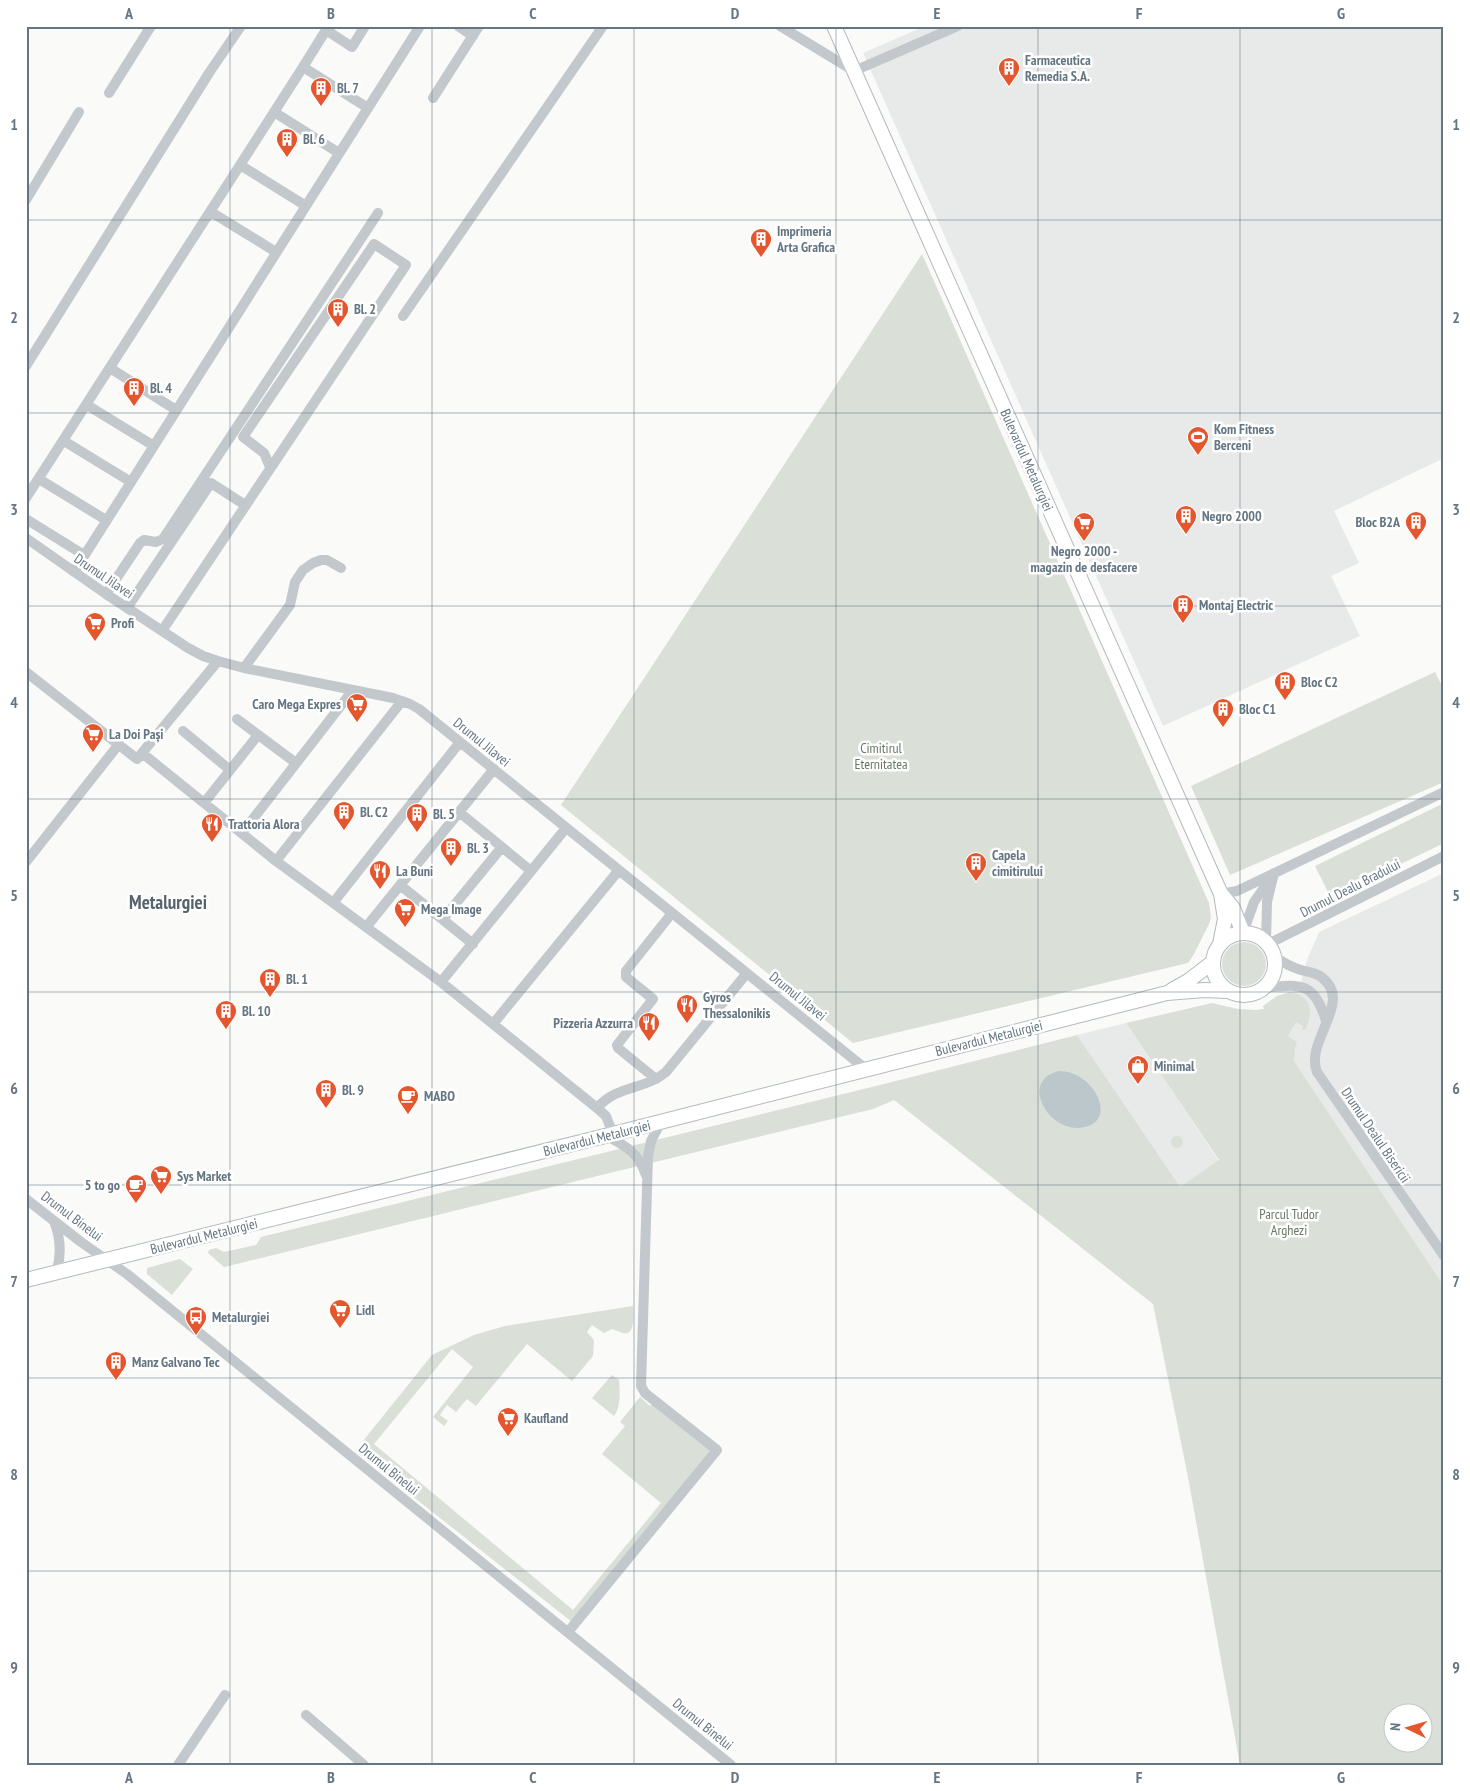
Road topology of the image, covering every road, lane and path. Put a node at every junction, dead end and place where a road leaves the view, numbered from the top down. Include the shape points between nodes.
1 (150, 26) edge
2 (241, 26) edge
3 (365, 26) edge
4 (458, 26) edge
5 (479, 26) edge
6 (603, 26) edge
7 (780, 26) edge
8 (834, 26) edge
9 (958, 26) edge
10 (416, 27) edge
11 (473, 36) junction
12 (303, 67) junction
13 (854, 72) junction
14 (109, 93) dead end
15 (432, 98) dead end
16 (368, 108) junction
17 (79, 112) dead end
18 (274, 112) junction
19 (339, 153) junction
20 (240, 165) junction
21 (26, 200) edge
22 (306, 206) junction
23 (211, 212) junction
24 (378, 213) dead end
25 (276, 252) junction
26 (403, 316) dead end
27 (26, 366) edge
28 (110, 368) junction
29 (87, 404) junction
30 (176, 410) junction
31 (64, 441) junction
32 (154, 446) junction
33 (270, 467) junction
34 (39, 478) junction
35 (131, 482) junction
36 (26, 498) edge
37 (245, 505) junction
38 (26, 519) edge
39 (106, 520) junction
40 (26, 538) edge
41 (84, 555) junction
42 (341, 568) dead end
43 (74, 572) junction
44 (106, 594) junction
45 (126, 608) junction
46 (162, 631) junction
47 (218, 662) junction
48 (244, 668) junction
49 (26, 672) edge
50 (353, 690) junction
51 (402, 701) junction
52 (236, 719) dead end
53 (183, 731) dead end
54 (258, 735) junction
55 (460, 742) junction
56 (119, 744) junction
57 (142, 753) junction
58 (296, 763) junction
59 (494, 769) junction
60 (230, 770) junction
61 (1444, 792) edge
62 (204, 803) junction
63 (459, 812) junction
64 (566, 828) junction
65 (242, 833) junction
66 (502, 847) junction
67 (1444, 856) edge
68 (276, 860) junction
69 (26, 862) edge
70 (619, 870) junction
71 (531, 871) junction
72 (1274, 873) junction
73 (400, 885) junction
74 (1220, 894) junction
75 (333, 903) junction
76 (672, 914) junction
77 (442, 919) junction
78 (367, 926) junction
79 (1243, 932) junction
80 (472, 944) junction
81 (1220, 944) junction
82 (1269, 947) junction
83 (1213, 962) junction
84 (747, 973) junction
85 (441, 982) junction
86 (1262, 988) junction
87 (1228, 991) junction
88 (1167, 993) junction
89 (1326, 1021) junction
90 (492, 1024) junction
91 (867, 1070) junction
92 (656, 1079) junction
93 (597, 1108) junction
94 (661, 1122) junction
95 (610, 1135) junction
96 (647, 1178) junction
97 (26, 1198) edge
98 (54, 1220) junction
99 (1444, 1256) edge
100 (108, 1260) junction
101 (56, 1273) junction
102 (26, 1280) edge
103 (568, 1632) junction
104 (225, 1695) dead end
105 (306, 1715) dead end
106 (178, 1765) edge
107 (364, 1765) edge
108 (731, 1765) edge

1 - 14 street
2 - 27 street
3 - 12 street via 352,47 326,30
4 - 11 street
5 - 11 street
6 - 26 street
7 - 13 street
8 - 13 main road, Bulevardul Metalurgiei
9 - 13 street
10 - 16 street
11 - 15 street
12 - 16 street
12 - 18 street
13 - 74 main road, Bulevardul Metalurgiei
16 - 19 street
17 - 21 street
18 - 19 street
18 - 20 street
19 - 22 street
20 - 22 street
20 - 23 street
22 - 25 street
23 - 25 street
23 - 28 street
24 - 44 street via 163,539 140,542
25 - 30 street
28 - 29 street
28 - 30 street
29 - 31 street
29 - 32 street
30 - 32 street
31 - 34 street
31 - 35 street
32 - 35 street
33 - 33 street via 264,453 243,437 374,244 406,265
33 - 37 street
34 - 36 street
34 - 39 street
35 - 39 street
37 - 45 street via 211,483
37 - 46 street
38 - 41 street
39 - 41 street
40 - 43 street, Drumul Jilavei
41 - 43 street
42 - 48 street via 327,560 306,566 295,582 290,605
43 - 44 street, Drumul Jilavei
44 - 45 street, Drumul Jilavei
45 - 46 street, Drumul Jilavei
46 - 47 street, Drumul Jilavei
47 - 48 street, Drumul Jilavei
47 - 57 street
48 - 50 street, Drumul Jilavei
49 - 56 street
50 - 51 street, Drumul Jilavei
50 - 58 street
51 - 55 street, Drumul Jilavei
51 - 68 street
52 - 54 street
53 - 60 street
54 - 58 street
54 - 60 street
55 - 59 street, Drumul Jilavei
55 - 75 street
56 - 57 street via 137,758
56 - 69 street
57 - 62 street
58 - 65 street
59 - 63 street
59 - 64 street, Drumul Jilavei
60 - 62 street
61 - 72 street
62 - 65 street
63 - 66 street
63 - 73 street
64 - 70 street, Drumul Jilavei
64 - 71 street
65 - 68 street
66 - 71 street
66 - 77 street
67 - 82 street, Drumul Dealu Bradului
68 - 75 street
70 - 76 street, Drumul Jilavei
70 - 90 street
71 - 80 street
72 - 74 street via 1237,891
72 - 79 street via 1254,902
72 - 82 street via 1267,902
73 - 77 street
73 - 78 street
74 - 79 main road, Bulevardul Metalurgiei via 1233,908
74 - 81 main road, Bulevardul Metalurgiei via 1225,919
75 - 78 street
76 - 84 street, Drumul Jilavei
76 - 92 street via 626,971 626,977 653,999 617,1045
77 - 80 street
78 - 85 street
79 - 81 main road
79 - 82 main road via 1254,934
80 - 85 street
81 - 83 main road
82 - 86 main road via 1275,965 1269,982
82 - 89 street, Drumul Dealul Bisericii via 1296,968 1320,976 1328,984 1334,999
83 - 87 main road via 1216,979
83 - 88 main road, Bulevardul Metalurgiei
84 - 91 street, Drumul Jilavei
84 - 92 street via 673,1064
85 - 90 street
86 - 87 main road via 1242,995
86 - 89 street via 1292,986 1307,989 1319,1000
87 - 88 main road, Bulevardul Metalurgiei
88 - 91 main road, Bulevardul Metalurgiei
89 - 99 street, Drumul Dealul Bisericii via 1315,1054 1317,1072
90 - 93 street
91 - 94 main road, Bulevardul Metalurgiei
92 - 93 street via 612,1095
93 - 95 street via 606,1116
94 - 95 main road, Bulevardul Metalurgiei
94 - 96 street via 650,1145
95 - 96 street via 636,1154
95 - 100 main road, Bulevardul Metalurgiei
96 - 103 street via 641,1386 645,1393 717,1450
97 - 98 street, Drumul Binelui
98 - 100 street, Drumul Binelui
98 - 101 street via 60,1239
100 - 101 main road, Bulevardul Metalurgiei
100 - 103 street, Drumul Binelui
101 - 102 main road, Bulevardul Metalurgiei
103 - 108 street, Drumul Binelui
104 - 106 street
105 - 107 street

